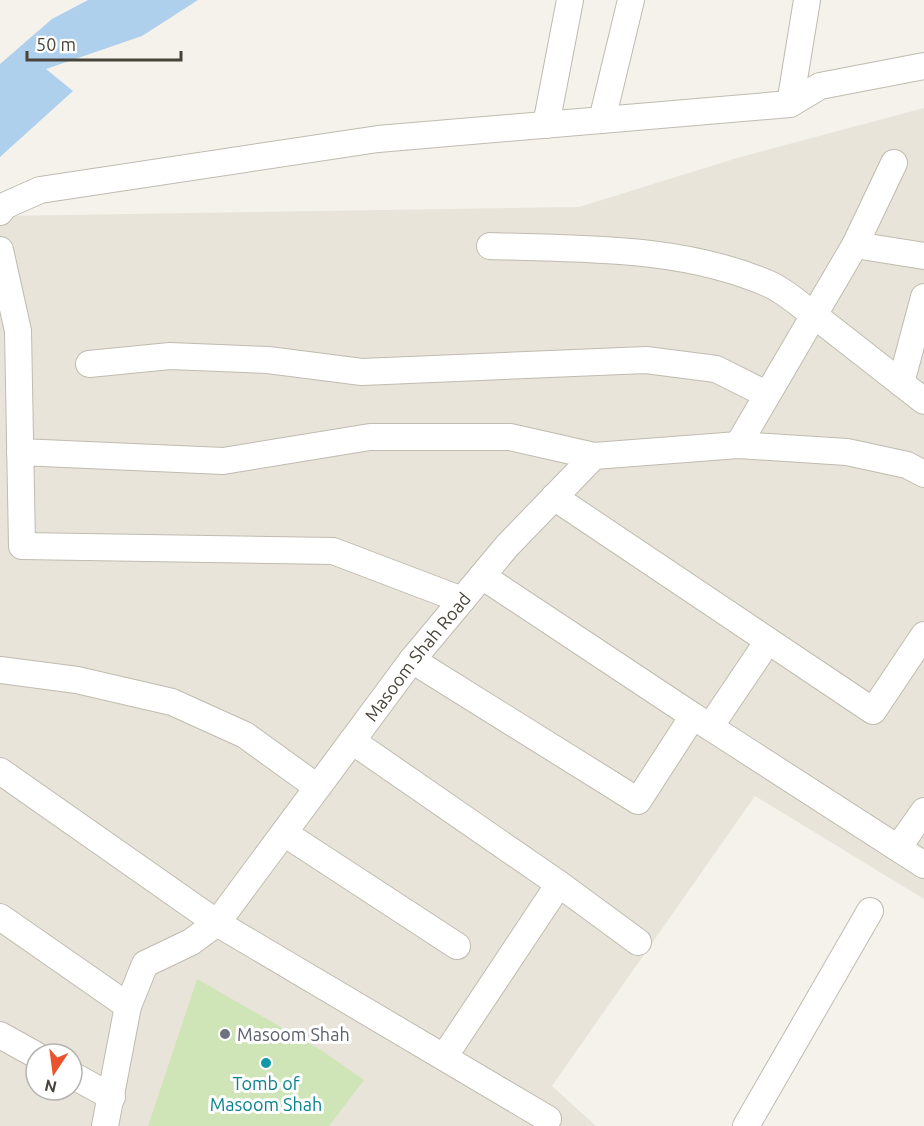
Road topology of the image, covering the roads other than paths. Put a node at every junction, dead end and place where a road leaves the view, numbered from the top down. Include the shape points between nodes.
1 (570, 0) edge
2 (631, 0) edge
3 (807, 0) edge
4 (924, 66) edge
5 (790, 104) junction
6 (602, 120) junction
7 (546, 125) junction
8 (894, 163) dead end
9 (0, 212) edge
10 (855, 245) junction
11 (490, 246) dead end
12 (924, 256) edge
13 (1, 262) edge
14 (924, 297) edge
15 (814, 315) junction
16 (89, 364) dead end
17 (901, 383) junction
18 (766, 394) junction
19 (924, 401) edge
20 (738, 445) junction
21 (20, 452) junction
22 (594, 456) junction
23 (915, 469) edge
24 (554, 497) junction
25 (11, 516) edge
26 (482, 576) junction
27 (462, 600) junction
28 (924, 635) edge
29 (768, 641) junction
30 (412, 660) junction
31 (0, 670) edge
32 (701, 722) junction
33 (352, 741) junction
34 (0, 771) edge
35 (317, 788) junction
36 (924, 811) edge
37 (284, 833) junction
38 (898, 848) junction
39 (924, 865) edge
40 (559, 884) junction
41 (870, 911) dead end
42 (0, 917) edge
43 (217, 923) junction
44 (638, 942) dead end
45 (457, 946) dead end
46 (128, 1006) junction
47 (0, 1035) edge
48 (24, 1048) edge
49 (444, 1057) junction
50 (84, 1082) edge
51 (112, 1097) junction
52 (548, 1119) dead end
53 (105, 1126) edge
54 (746, 1126) edge

1 - 7 street
2 - 6 street
3 - 5 street
4 - 5 street via 820,86
5 - 6 street
6 - 7 street
7 - 9 street via 378,139 131,175 40,190 4,206
8 - 10 street
10 - 12 street
10 - 15 street
11 - 15 street via 650,253 724,267 771,284
13 - 21 street via 18,331
14 - 17 street
15 - 17 street
15 - 18 street
16 - 18 street via 170,356 268,360 362,372 646,360 716,369
17 - 19 street
18 - 20 street
20 - 22 street
20 - 23 street via 847,452
21 - 22 street via 222,461 370,437 510,437
21 - 25 street
22 - 24 street, Masoom Shah Road
24 - 26 street, Masoom Shah Road
24 - 29 street
25 - 27 street via 22,546 333,551
26 - 27 street, Masoom Shah Road
26 - 32 street
27 - 30 street, Masoom Shah Road
28 - 29 street via 873,711
29 - 32 street
30 - 32 street via 639,801
30 - 33 street, Masoom Shah Road
31 - 35 street via 77,680 172,702 245,735
32 - 38 street
33 - 35 street, Masoom Shah Road
33 - 40 street
34 - 43 street
35 - 37 street, Masoom Shah Road
36 - 38 street
37 - 43 street, Masoom Shah Road
37 - 45 street
38 - 39 street
40 - 44 street
40 - 49 street
41 - 54 street
42 - 46 street
43 - 46 street, Masoom Shah Road via 191,942 145,964
43 - 49 street
46 - 51 street, Masoom Shah Road
47 - 48 street
49 - 52 street
50 - 51 street
51 - 53 street, Masoom Shah Road

